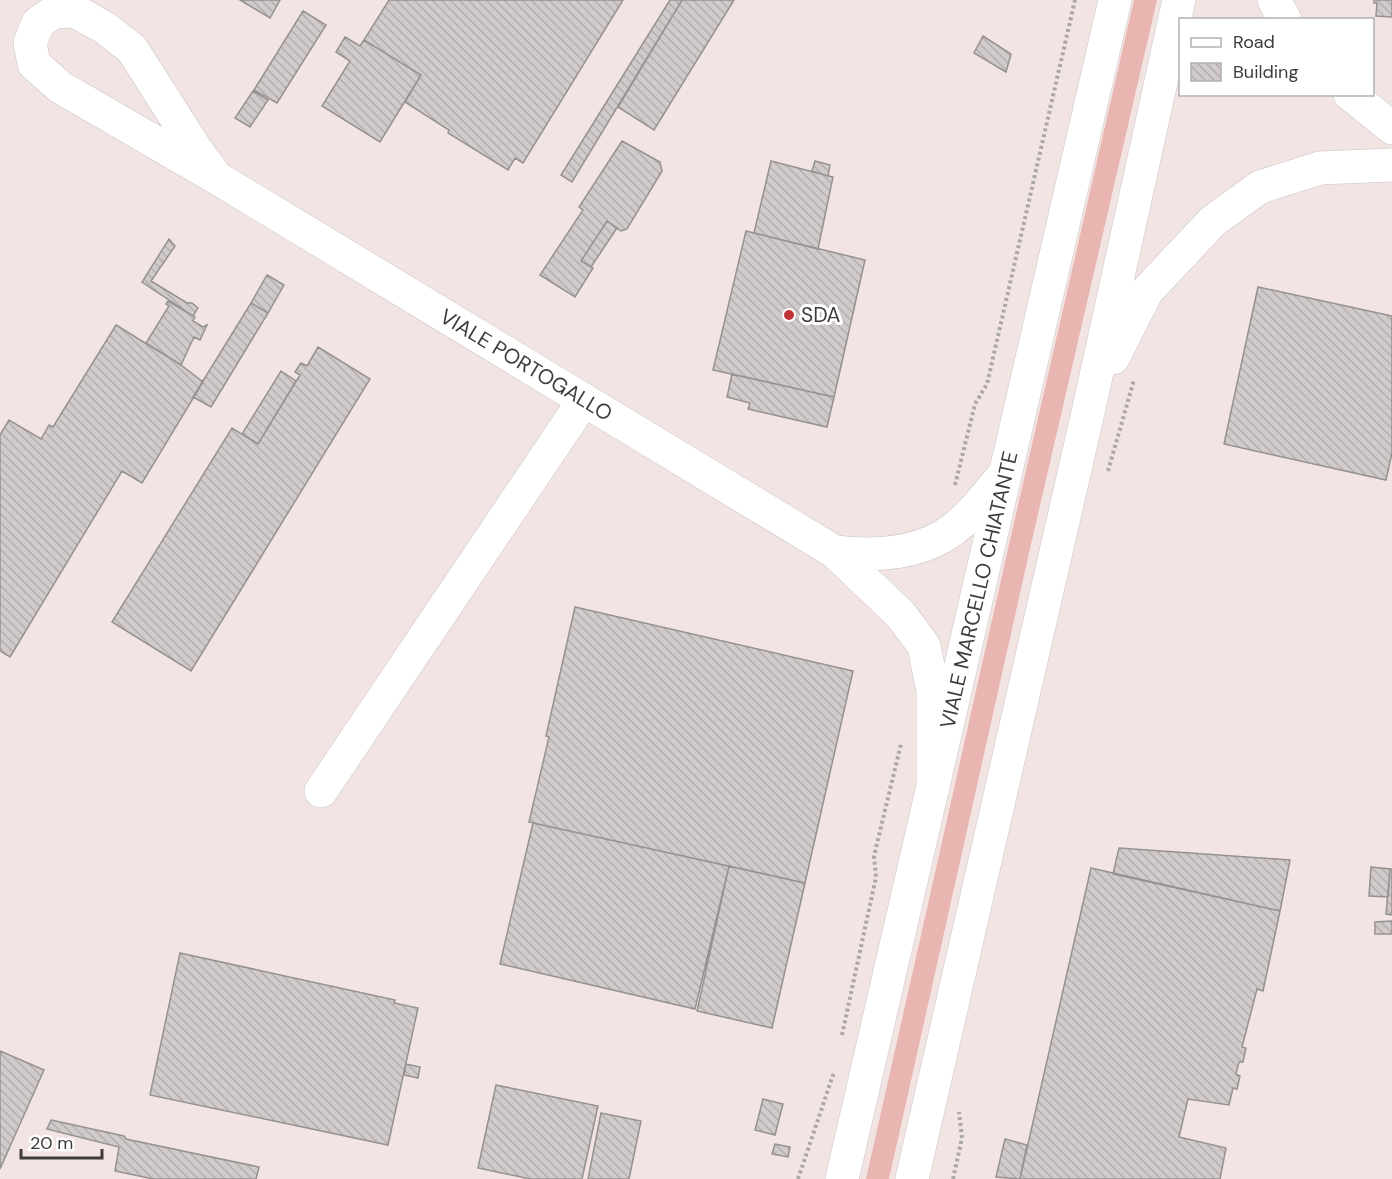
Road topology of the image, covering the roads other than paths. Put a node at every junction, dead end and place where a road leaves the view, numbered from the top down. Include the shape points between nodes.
1 (1115, 0) edge
2 (1179, 0) edge
3 (1274, 0) edge
4 (1284, 18) edge
5 (1352, 96) edge
6 (1392, 128) edge
7 (1392, 165) edge
8 (216, 178) junction
9 (584, 400) junction
10 (1089, 408) junction
11 (1006, 472) junction
12 (835, 552) junction
13 (933, 789) junction
14 (321, 791) dead end
15 (842, 1179) edge
16 (912, 1179) edge

1 - 11 street, VIALE MARCELLO CHIATANTE
2 - 10 street
3 - 4 street
5 - 6 street
7 - 10 street via 1310,171 1260,187 1213,221 1147,291
8 - 8 street, VIALE PORTOGALLO via 132,49 75,11 54,12 38,23 30,44 33,64 60,87
8 - 9 street, VIALE PORTOGALLO
9 - 12 street, VIALE PORTOGALLO
9 - 14 street
10 - 16 street
11 - 12 street, VIALE PORTOGALLO via 962,523 938,539 893,554
11 - 13 street, VIALE MARCELLO CHIATANTE
12 - 13 street, VIALE PORTOGALLO via 901,615 924,646 933,691
13 - 15 street, VIALE MARCELLO CHIATANTE

